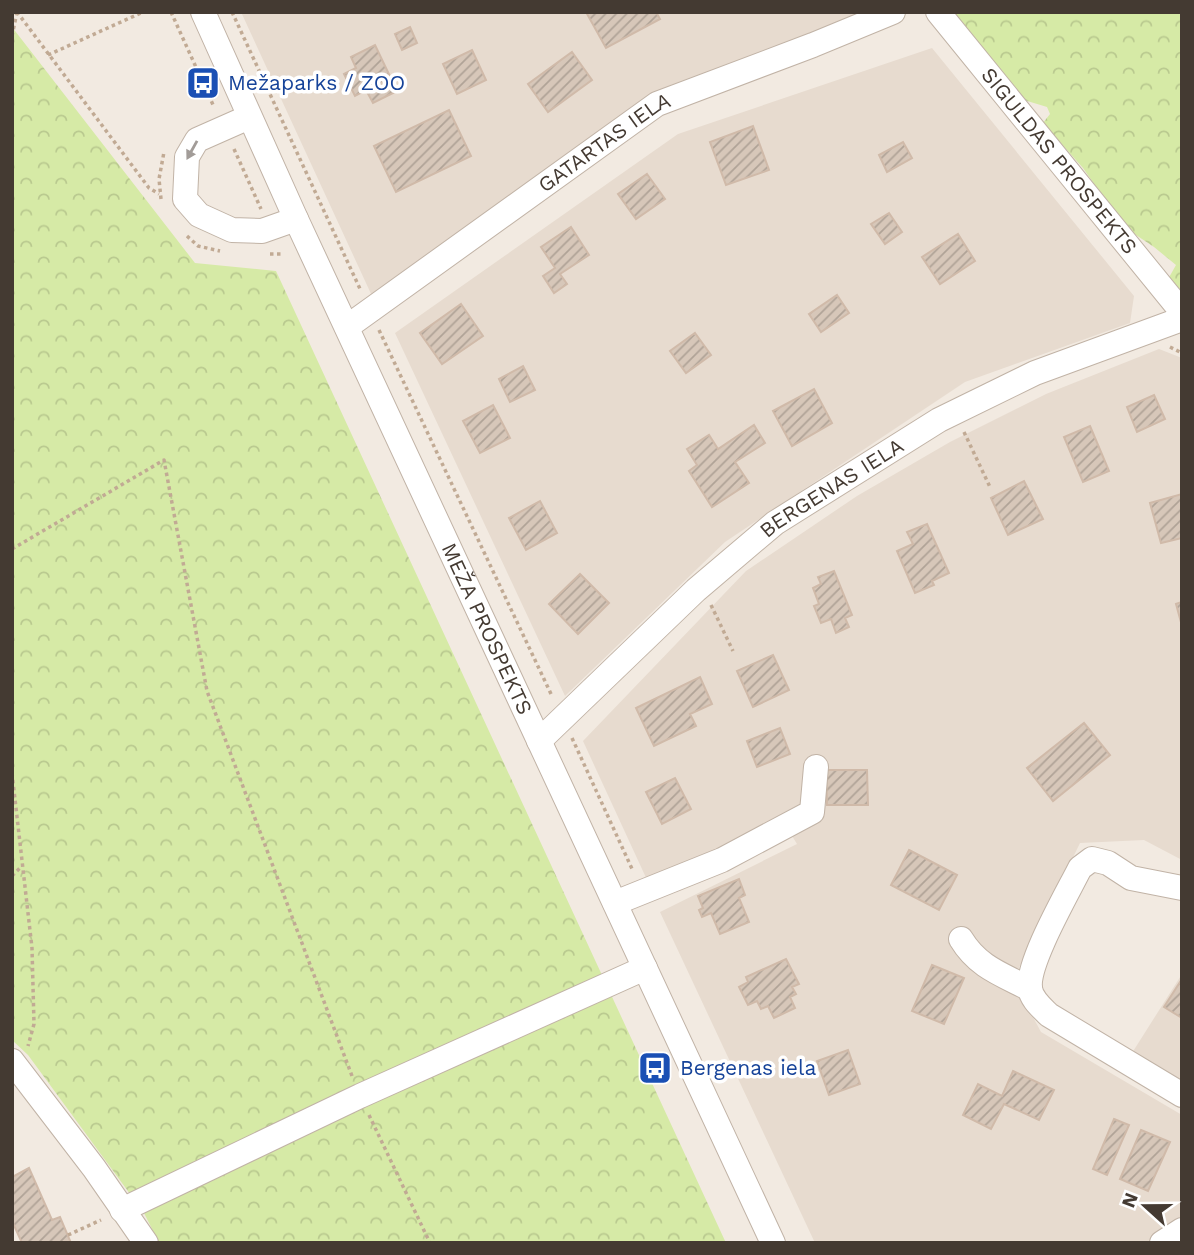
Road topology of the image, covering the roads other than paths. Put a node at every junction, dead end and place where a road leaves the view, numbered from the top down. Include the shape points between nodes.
1 (204, 12) edge
2 (894, 12) edge
3 (938, 12) edge
4 (249, 117) junction
5 (296, 219) junction
6 (1182, 312) edge
7 (1182, 319) edge
8 (346, 327) junction
9 (539, 741) junction
10 (816, 767) dead end
11 (1182, 888) edge
12 (615, 904) junction
13 (961, 939) dead end
14 (645, 968) junction
15 (1030, 989) junction
16 (17, 1066) edge
17 (1182, 1095) edge
18 (122, 1210) junction
19 (1182, 1230) edge
20 (146, 1243) edge
21 (773, 1243) edge
22 (1162, 1243) edge

1 - 4 street, MEŽA PROSPEKTS
2 - 8 street, GATARTAS IELA via 657,104
3 - 6 street, SIGULDAS PROSPEKTS
4 - 5 street, MEŽA PROSPEKTS
4 -> 5 street via 197,140 187,157 185,199 200,215 232,230 262,231
5 - 8 street, MEŽA PROSPEKTS
7 - 9 street, BERGENAS IELA via 1035,373 939,420 775,523 696,590 572,729
8 - 9 street, MEŽA PROSPEKTS
9 - 12 street, MEŽA PROSPEKTS
10 - 12 street via 812,812 722,860
11 - 15 street via 1130,878 1108,863 1092,859 1080,868 1032,967
12 - 14 street, MEŽA PROSPEKTS
13 - 15 street via 971,956
14 - 18 street via 360,1096
14 - 21 street, MEŽA PROSPEKTS
15 - 17 street via 1036,1003 1049,1014
16 - 18 street
18 - 20 street
19 - 22 street

